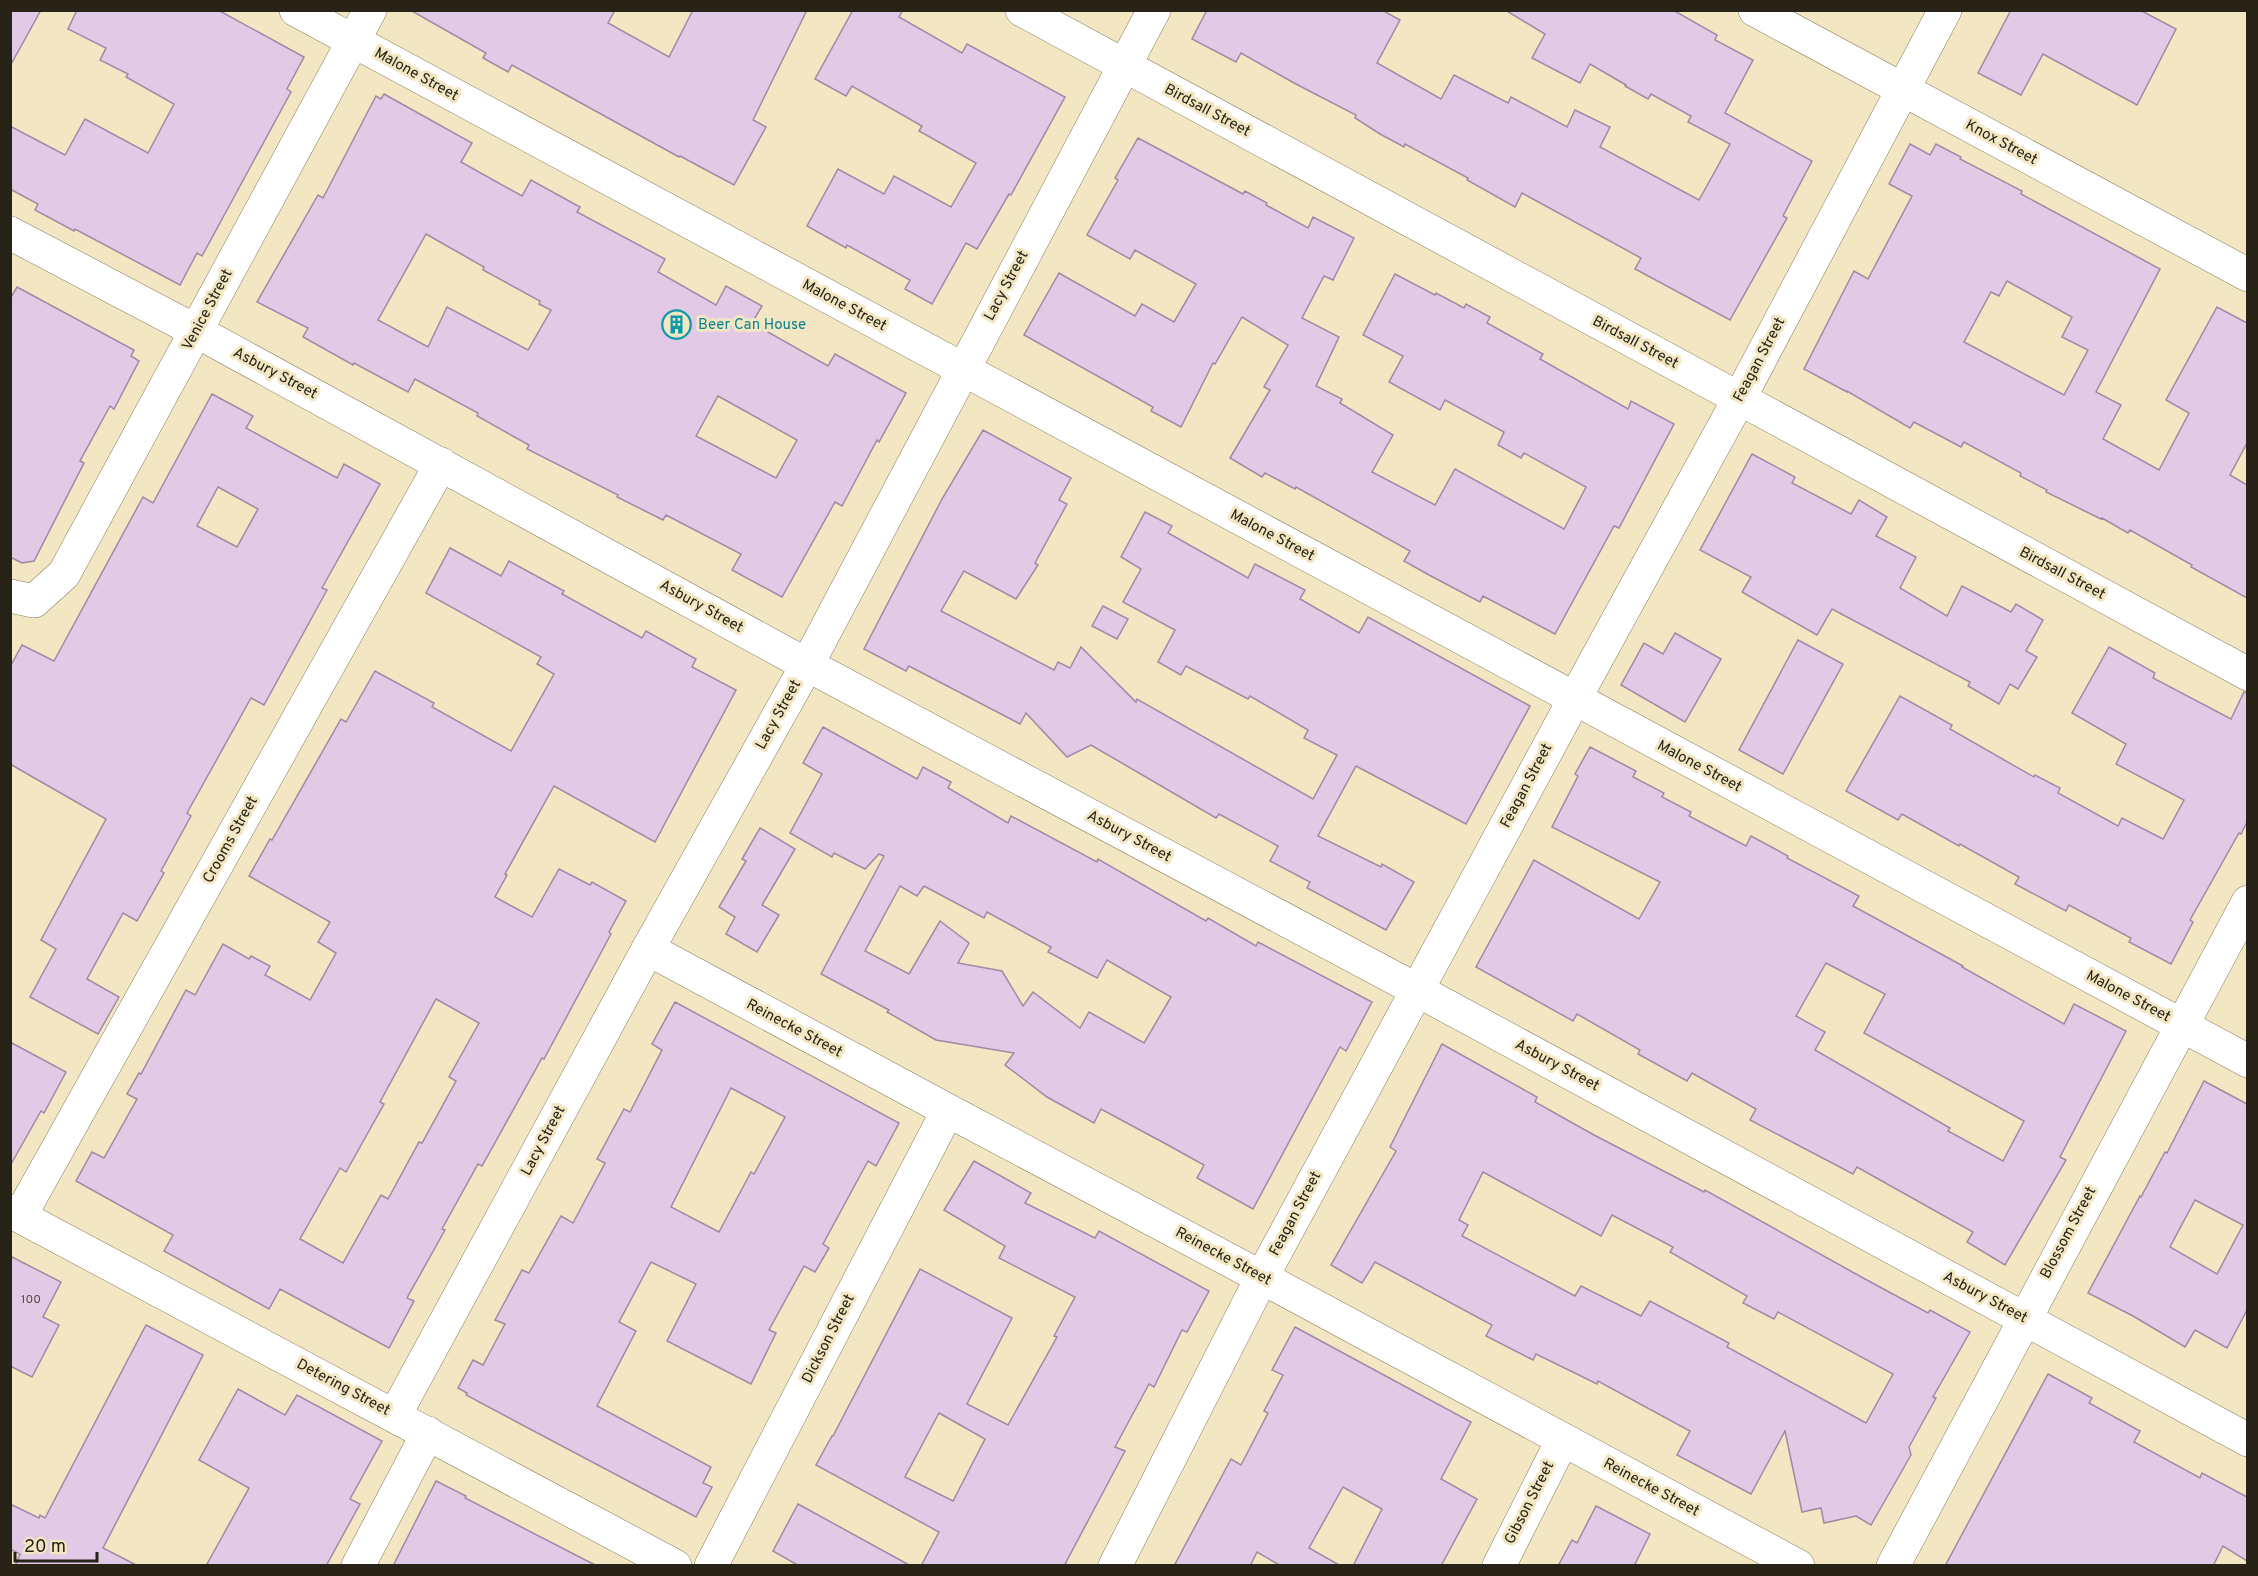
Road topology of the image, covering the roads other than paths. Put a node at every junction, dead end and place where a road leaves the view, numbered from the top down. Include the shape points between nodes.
1 (296, 10) edge
2 (370, 10) edge
3 (1022, 10) edge
4 (1154, 10) edge
5 (1755, 10) edge
6 (1945, 10) edge
7 (353, 41) junction
8 (1124, 66) junction
9 (1902, 90) junction
10 (10, 233) edge
11 (2247, 274) edge
12 (196, 331) junction
13 (963, 369) junction
14 (1739, 399) junction
15 (441, 464) junction
16 (22, 598) edge
17 (807, 665) junction
18 (2247, 675) edge
19 (1574, 700) junction
20 (2247, 902) edge
21 (648, 949) junction
22 (1417, 990) junction
23 (2180, 1025) junction
24 (2247, 1061) edge
25 (947, 1112) junction
26 (15, 1213) edge
27 (1262, 1278) junction
28 (2023, 1319) junction
29 (395, 1415) junction
30 (428, 1433) junction
31 (2247, 1440) edge
32 (1562, 1441) junction
33 (358, 1566) edge
34 (675, 1566) edge
35 (711, 1566) edge
36 (1114, 1566) edge
37 (1499, 1566) edge
38 (1798, 1566) edge
39 (1893, 1566) edge

1 - 7 street, Malone Street
2 - 7 street, Venice Street
3 - 8 street, Birdsall Street
4 - 8 street, Lacy Street
5 - 9 street, Knox Street
6 - 9 street, Feagan Street
7 - 12 street, Venice Street
7 - 13 street, Malone Street
8 - 13 street, Lacy Street
8 - 14 street, Birdsall Street
9 - 11 street, Knox Street
9 - 14 street, Feagan Street
10 - 12 street, Asbury Street
12 - 15 street, Asbury Street
12 - 16 street, Venice Street via 64,574
13 - 17 street, Lacy Street
13 - 19 street, Malone Street
14 - 18 street, Birdsall Street
14 - 19 street, Feagan Street
15 - 17 street, Asbury Street
15 - 26 street, Crooms Street
17 - 21 street, Lacy Street
17 - 22 street, Asbury Street
19 - 22 street, Feagan Street
19 - 23 street, Malone Street
20 - 23 street, Blossom Street
21 - 25 street, Reinecke Street
21 - 29 street, Lacy Street
22 - 27 street, Feagan Street
22 - 28 street, Asbury Street
23 - 24 street, Malone Street
23 - 28 street, Blossom Street
25 - 27 street, Reinecke Street
25 - 35 street, Dickson Street
26 - 29 street, Detering Street
27 - 32 street, Reinecke Street
27 - 36 street, Feagan Street
28 - 31 street, Asbury Street
28 - 39 street, Blossom Street
29 - 30 street, Detering Street
30 - 33 street
30 - 34 street, Detering Street
32 - 37 street, Gibson Street
32 - 38 street, Reinecke Street

